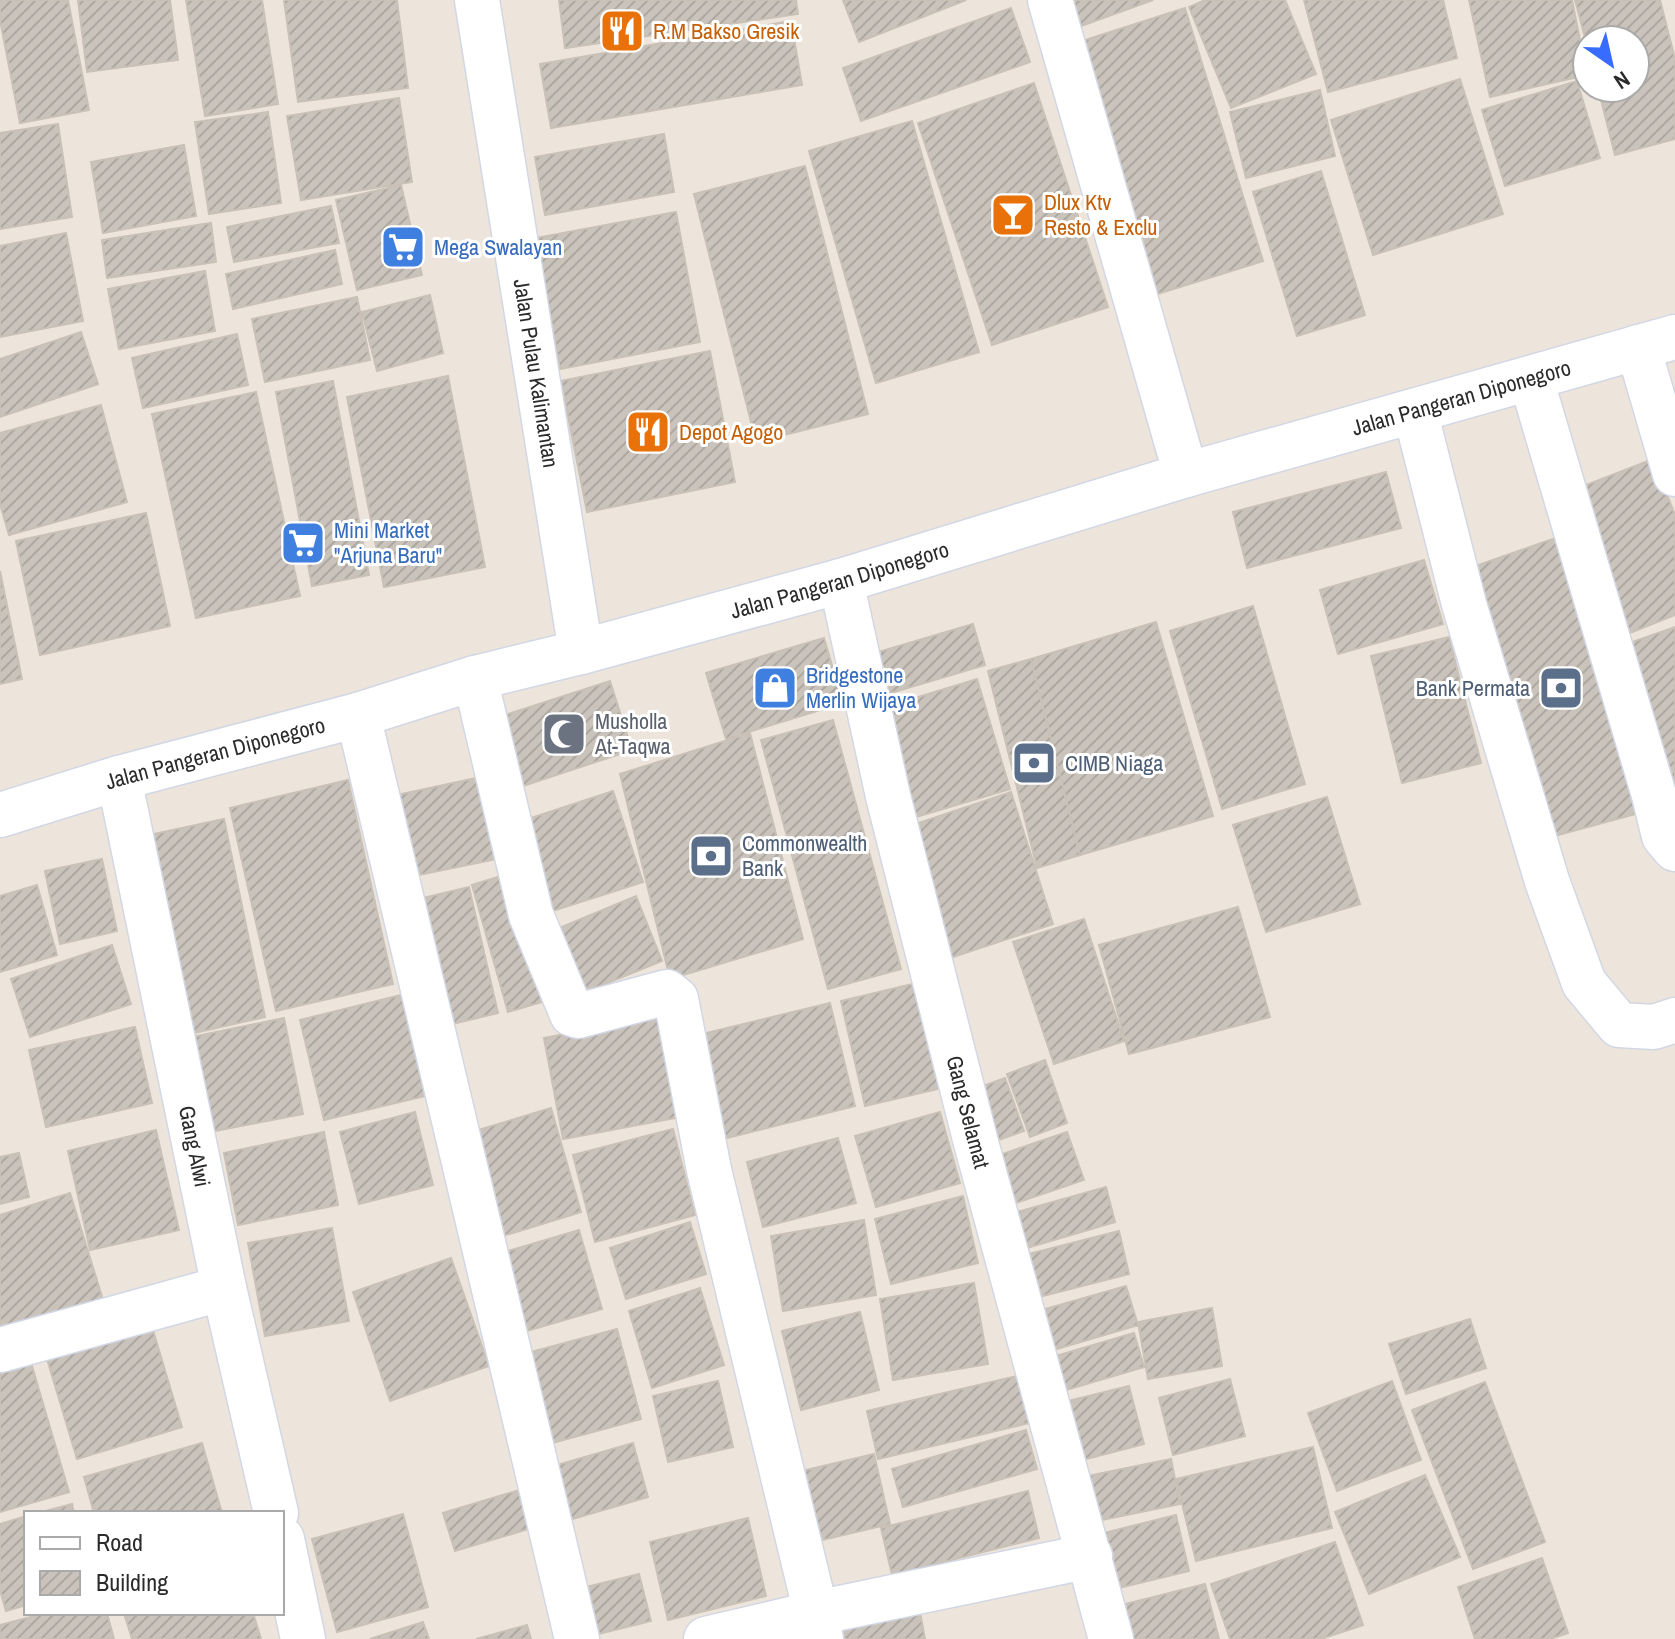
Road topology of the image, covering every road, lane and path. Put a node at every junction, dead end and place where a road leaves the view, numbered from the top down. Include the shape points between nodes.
1 (477, 0) edge
2 (1055, 20) edge
3 (1656, 342) edge
4 (1531, 379) junction
5 (1415, 411) junction
6 (1675, 474) edge
7 (1186, 475) junction
8 (841, 581) junction
9 (581, 652) junction
10 (475, 678) junction
11 (358, 715) junction
12 (119, 778) junction
13 (0, 815) edge
14 (1675, 849) edge
15 (1675, 1020) edge
16 (224, 1288) junction
17 (0, 1350) edge
18 (276, 1511) edge
19 (284, 1549) edge
20 (1090, 1556) junction
21 (819, 1626) edge
22 (303, 1639) edge
23 (577, 1639) edge
24 (706, 1639) edge
25 (1111, 1639) edge

1 - 9 street, Jalan Pulau Kalimantan
2 - 7 street
3 - 4 street, Jalan Pangeran Diponegoro
3 - 6 street
4 - 5 street, Jalan Pangeran Diponegoro
4 - 14 street via 1664,836
5 - 7 street, Jalan Pangeran Diponegoro
5 - 15 street via 1464,604 1547,881 1584,983 1619,1025 1654,1027
7 - 8 street, Jalan Pangeran Diponegoro
8 - 9 street, Jalan Pangeran Diponegoro
8 - 20 street, Gang Selamat via 888,796 971,1125
9 - 10 street, Jalan Pangeran Diponegoro
10 - 11 street, Jalan Pangeran Diponegoro
10 - 21 street via 531,915 572,1014 667,992 676,999 709,1170
11 - 12 street, Jalan Pangeran Diponegoro
11 - 23 street
12 - 13 street, Jalan Pangeran Diponegoro
12 - 16 street, Gang Alwi
16 - 17 street
16 - 18 street, Gang Alwi
19 - 22 street
20 - 21 street
20 - 25 street, Gang Selamat
21 - 24 street

